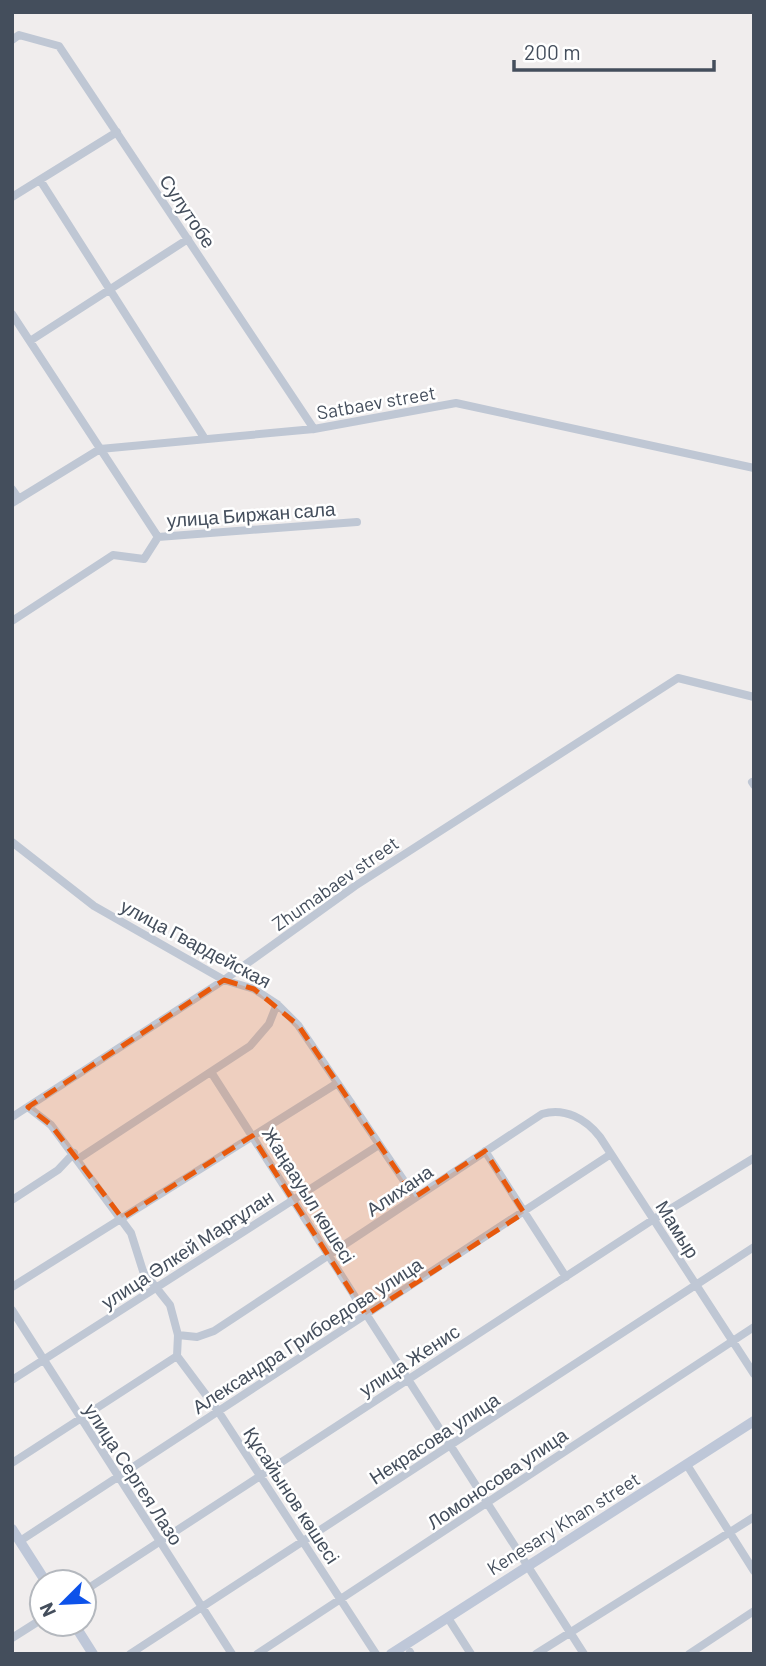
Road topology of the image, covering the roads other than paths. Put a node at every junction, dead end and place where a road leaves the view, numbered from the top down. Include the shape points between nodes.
1 (16, 38) edge
2 (117, 131) junction
3 (40, 180) junction
4 (12, 197) edge
5 (188, 239) junction
6 (110, 290) junction
7 (12, 314) edge
8 (30, 341) junction
9 (314, 429) junction
10 (205, 439) junction
11 (100, 449) junction
12 (754, 468) edge
13 (12, 489) edge
14 (15, 501) edge
15 (357, 522) dead end
16 (158, 537) junction
17 (12, 621) edge
18 (754, 697) edge
19 (12, 842) edge
20 (224, 980) junction
21 (277, 1004) junction
22 (211, 1072) junction
23 (336, 1084) junction
24 (28, 1107) junction
25 (566, 1112) joint
26 (12, 1117) edge
27 (252, 1136) junction
28 (379, 1145) junction
29 (485, 1151) junction
30 (611, 1154) junction
31 (76, 1156) junction
32 (754, 1159) edge
33 (415, 1196) junction
34 (293, 1199) junction
35 (12, 1200) edge
36 (524, 1213) junction
37 (121, 1218) junction
38 (654, 1219) junction
39 (754, 1247) edge
40 (329, 1257) junction
41 (566, 1277) junction
42 (696, 1286) junction
43 (12, 1287) edge
44 (157, 1289) junction
45 (12, 1310) edge
46 (366, 1315) junction
47 (754, 1327) edge
48 (178, 1335) junction
49 (732, 1340) junction
50 (177, 1356) junction
51 (42, 1361) junction
52 (754, 1374) edge
53 (409, 1379) junction
54 (12, 1380) edge
55 (218, 1411) junction
56 (80, 1419) junction
57 (754, 1421) edge
58 (452, 1446) junction
59 (12, 1463) edge
60 (687, 1465) junction
61 (261, 1475) junction
62 (118, 1476) junction
63 (488, 1502) junction
64 (754, 1517) edge
65 (12, 1529) edge
66 (729, 1532) junction
67 (20, 1541) junction
68 (159, 1541) junction
69 (303, 1541) junction
70 (528, 1564) junction
71 (37, 1568) edge
72 (754, 1571) edge
73 (98, 1582) edge
74 (341, 1600) junction
75 (201, 1608) junction
76 (754, 1611) edge
77 (448, 1618) junction
78 (28, 1628) edge
79 (571, 1632) junction
80 (12, 1638) edge
81 (83, 1638) edge
82 (93, 1654) edge
83 (130, 1654) edge
84 (232, 1654) edge
85 (257, 1654) edge
86 (376, 1654) edge
87 (391, 1654) edge
88 (471, 1654) edge
89 (536, 1654) edge
90 (584, 1654) edge
91 (689, 1654) edge

1 - 2 street, Сулутобе via 59,46
2 - 3 street
2 - 5 street, Сулутобе
3 - 4 street
3 - 6 street
5 - 6 street
5 - 9 street, Сулутобе
6 - 8 street
6 - 10 street
7 - 8 street
8 - 11 street
9 - 10 street, Satbaev street
9 - 12 street, Satbaev street via 456,403
10 - 11 street, Satbaev street
11 - 14 street, Satbaev street
11 - 16 street
13 - 14 street
15 - 16 street, улица Биржан сала
16 - 17 street, улица Биржан сала via 144,559 113,555
18 - 20 street, Zhumabaev street via 678,678 355,886
19 - 20 street, улица Гвардейская via 94,906
20 - 21 street, улица Гвардейская via 254,989
20 - 24 street, Zhumabaev street
21 - 22 street via 262,1033
21 - 23 street, улица Гвардейская via 298,1025
22 - 27 street, Жаңаауыл көшесі
22 - 31 street
23 - 27 street
23 - 28 street, улица Гвардейская
24 - 26 street, Zhumabaev street
24 - 31 street via 51,1125
25 - 29 street, Алихана via 542,1114
25 - 30 street, Мамыр via 591,1125
27 - 34 street, Жаңаауыл көшесі
27 - 37 street
28 - 33 street, улица Гвардейская
28 - 34 street, улица Әлкей Марғұлан
29 - 33 street, Алихана
29 - 36 street
30 - 36 street, Александра Грибоедова улица
30 - 38 street, Мамыр
31 - 35 street
31 - 37 street
32 - 38 street, улица Женис
33 - 40 street, Алихана
34 - 40 street, Жаңаауыл көшесі
34 - 44 street, улица Әлкей Марғұлан
36 - 41 street
36 - 46 street, Александра Грибоедова улица
37 - 43 street
37 - 44 street via 143,1271
38 - 41 street, улица Женис
38 - 42 street, Мамыр
39 - 42 street, Некрасова улица
40 - 46 street, Жаңаауыл көшесі
40 - 48 street, Алихана via 214,1331 197,1337
41 - 53 street, улица Женис
42 - 49 street, Мамыр
42 - 58 street, Некрасова улица
44 - 48 street via 170,1305
44 - 51 street, улица Әлкей Марғұлан
45 - 51 street, улица Сергея Лазо
46 - 53 street, Жаңаауыл көшесі
46 - 55 street, Александра Грибоедова улица
47 - 49 street, Ломоносова улица
48 - 50 street
49 - 52 street, Мамыр
49 - 63 street, Ломоносова улица
50 - 55 street, Құсайынов көшесі
50 - 56 street
51 - 54 street, улица Әлкей Марғұлан
51 - 56 street, улица Сергея Лазо
53 - 58 street, Жаңаауыл көшесі
53 - 61 street, улица Женис
55 - 61 street, Құсайынов көшесі
55 - 62 street, Александра Грибоедова улица
56 - 59 street
56 - 62 street, улица Сергея Лазо
57 - 60 main road, Kenesary Khan street
58 - 63 street, Жаңаауыл көшесі
58 - 69 street, Некрасова улица
60 - 66 street
60 - 70 main road, Kenesary Khan street
61 - 68 street, улица Женис
61 - 69 street, Құсайынов көшесі
62 - 67 street, Александра Грибоедова улица
62 - 68 street, улица Сергея Лазо
63 - 70 street, Жаңаауыл көшесі
63 - 74 street, Ломоносова улица
64 - 66 street
65 - 67 main road
66 - 72 street
66 - 79 street
67 - 71 main road
68 - 73 street, улица Женис
68 - 75 street, улица Сергея Лазо
69 - 74 street, Құсайынов көшесі
69 - 75 street, Некрасова улица
70 - 77 main road, Kenesary Khan street
70 - 79 street, Жаңаауыл көшесі
74 - 85 street, Ломоносова улица
74 - 86 street, Құсайынов көшесі
75 - 83 street, Некрасова улица
75 - 84 street, улица Сергея Лазо
76 - 91 street
77 - 87 main road, Kenesary Khan street
77 - 88 street
78 - 80 street
79 - 89 street
79 - 90 street, Жаңаауыл көшесі
81 - 82 main road

